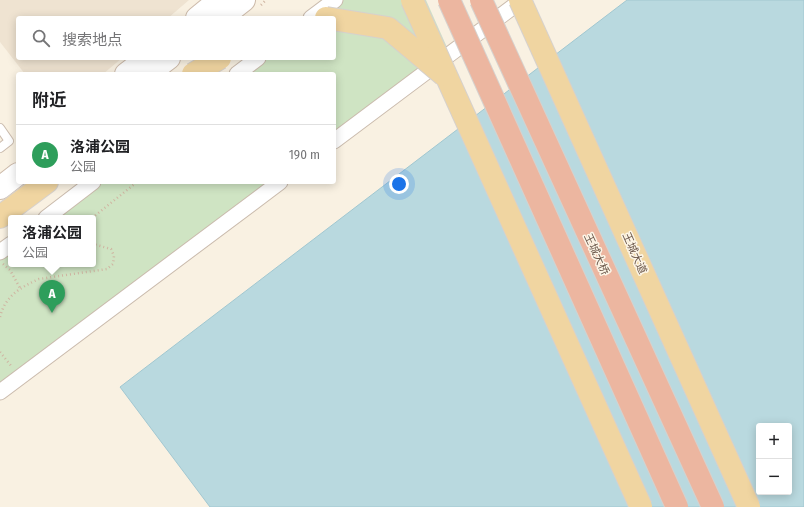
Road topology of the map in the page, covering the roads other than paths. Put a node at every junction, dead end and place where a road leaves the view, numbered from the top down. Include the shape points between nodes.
1 (219, 0) edge
2 (244, 0) edge
3 (335, 0) edge
4 (412, 0) edge
5 (449, 0) edge
6 (481, 0) edge
7 (525, 4) edge
8 (199, 16) edge
9 (224, 16) edge
10 (314, 16) edge
11 (336, 20) edge
12 (144, 60) edge
13 (166, 60) edge
14 (217, 60) edge
15 (255, 60) edge
16 (128, 72) edge
17 (151, 72) edge
18 (196, 72) edge
19 (240, 72) edge
20 (449, 80) junction
21 (0, 128) edge
22 (336, 140) edge
23 (0, 148) edge
24 (16, 161) edge
25 (0, 173) edge
26 (16, 176) edge
27 (44, 184) edge
28 (90, 184) edge
29 (277, 184) edge
30 (0, 188) edge
31 (50, 215) edge
32 (0, 217) edge
33 (0, 392) edge
34 (642, 507) edge
35 (677, 507) edge
36 (713, 507) edge
37 (749, 507) edge

1 - 8 main road
2 - 9 main road
3 - 10 street
4 - 20 main road, bridge
5 - 35 highway, bridge
6 - 36 highway, 王城大桥, bridge
7 - 22 street
7 - 37 main road, 王城大道, bridge
11 - 20 main road, bridge via 388,28
12 - 16 main road
13 - 17 main road
14 - 18 main road, bridge
15 - 19 street
20 - 34 main road, bridge
21 - 23 lane via 9,141
24 - 25 main road
26 - 30 main road
27 - 32 main road
28 - 31 street
29 - 33 street

